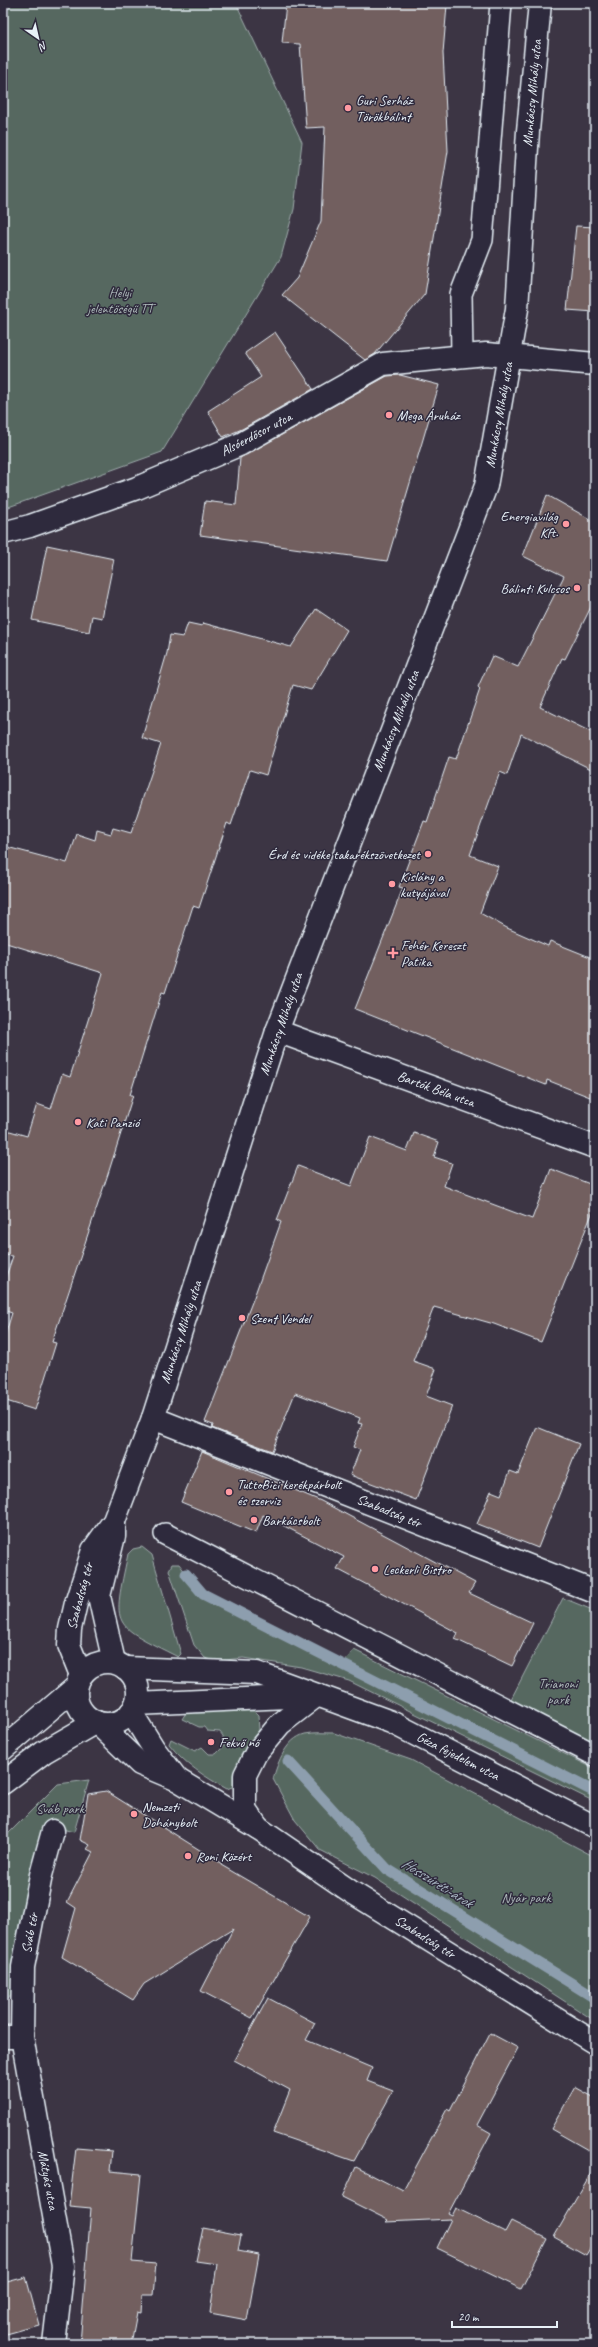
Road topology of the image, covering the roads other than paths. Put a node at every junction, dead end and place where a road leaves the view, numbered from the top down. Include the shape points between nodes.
1 (501, 3) edge
2 (540, 3) edge
3 (462, 355) junction
4 (510, 355) junction
5 (594, 364) edge
6 (3, 533) edge
7 (277, 1031) junction
8 (595, 1147) edge
9 (153, 1418) junction
10 (114, 1522) junction
11 (165, 1534) dead end
12 (595, 1592) edge
13 (120, 1665) junction
14 (79, 1681) junction
15 (316, 1696) junction
16 (133, 1708) junction
17 (96, 1722) junction
18 (3, 1749) edge
19 (595, 1754) edge
20 (178, 1780) junction
21 (3, 1783) edge
22 (595, 1827) edge
23 (258, 1828) junction
24 (53, 1831) dead end
25 (13, 2037) edge
26 (595, 2043) edge
27 (54, 2344) edge

1 - 3 lane via 482,240 461,294
2 - 4 street, Munkácsy Mihály utca via 528,131 517,309
3 - 4 street, Alsóerdősor utca
3 - 6 street, Alsóerdősor utca via 383,364 241,444 137,488
4 - 5 street, Alsóerdősor utca
4 - 7 street, Munkácsy Mihály utca via 486,486
7 - 8 street, Bartók Béla utca
7 - 9 street, Munkácsy Mihály utca
9 - 10 street, Szabadság tér
9 - 12 street, Szabadság tér
10 - 13 street, Szabadság tér via 114,1536 99,1596
10 - 14 street, Szabadság tér via 93,1550 70,1629 69,1645
11 - 19 lane
13 - 14 street via 96,1664
13 - 15 street, Géza fejedelem utca via 257,1673
13 - 16 street, Szabadság tér via 134,1678 138,1691
14 - 17 street, Szabadság tér via 76,1698 80,1709
14 - 18 street
15 - 16 street, Géza fejedelem utca
15 - 22 street, Géza fejedelem utca via 391,1722
15 - 23 street, Szabadság tér via 280,1724 256,1753 245,1775 245,1809
16 - 17 street via 117,1722
16 - 20 street, Szabadság tér via 154,1749
17 - 20 street, Szabadság tér via 140,1764
17 - 21 street via 44,1752
20 - 23 street, Szabadság tér
23 - 26 street, Szabadság tér via 350,1891
24 - 25 street, Sváb tér via 41,1875 23,1967
25 - 27 street, Mátyás utca via 63,2266

